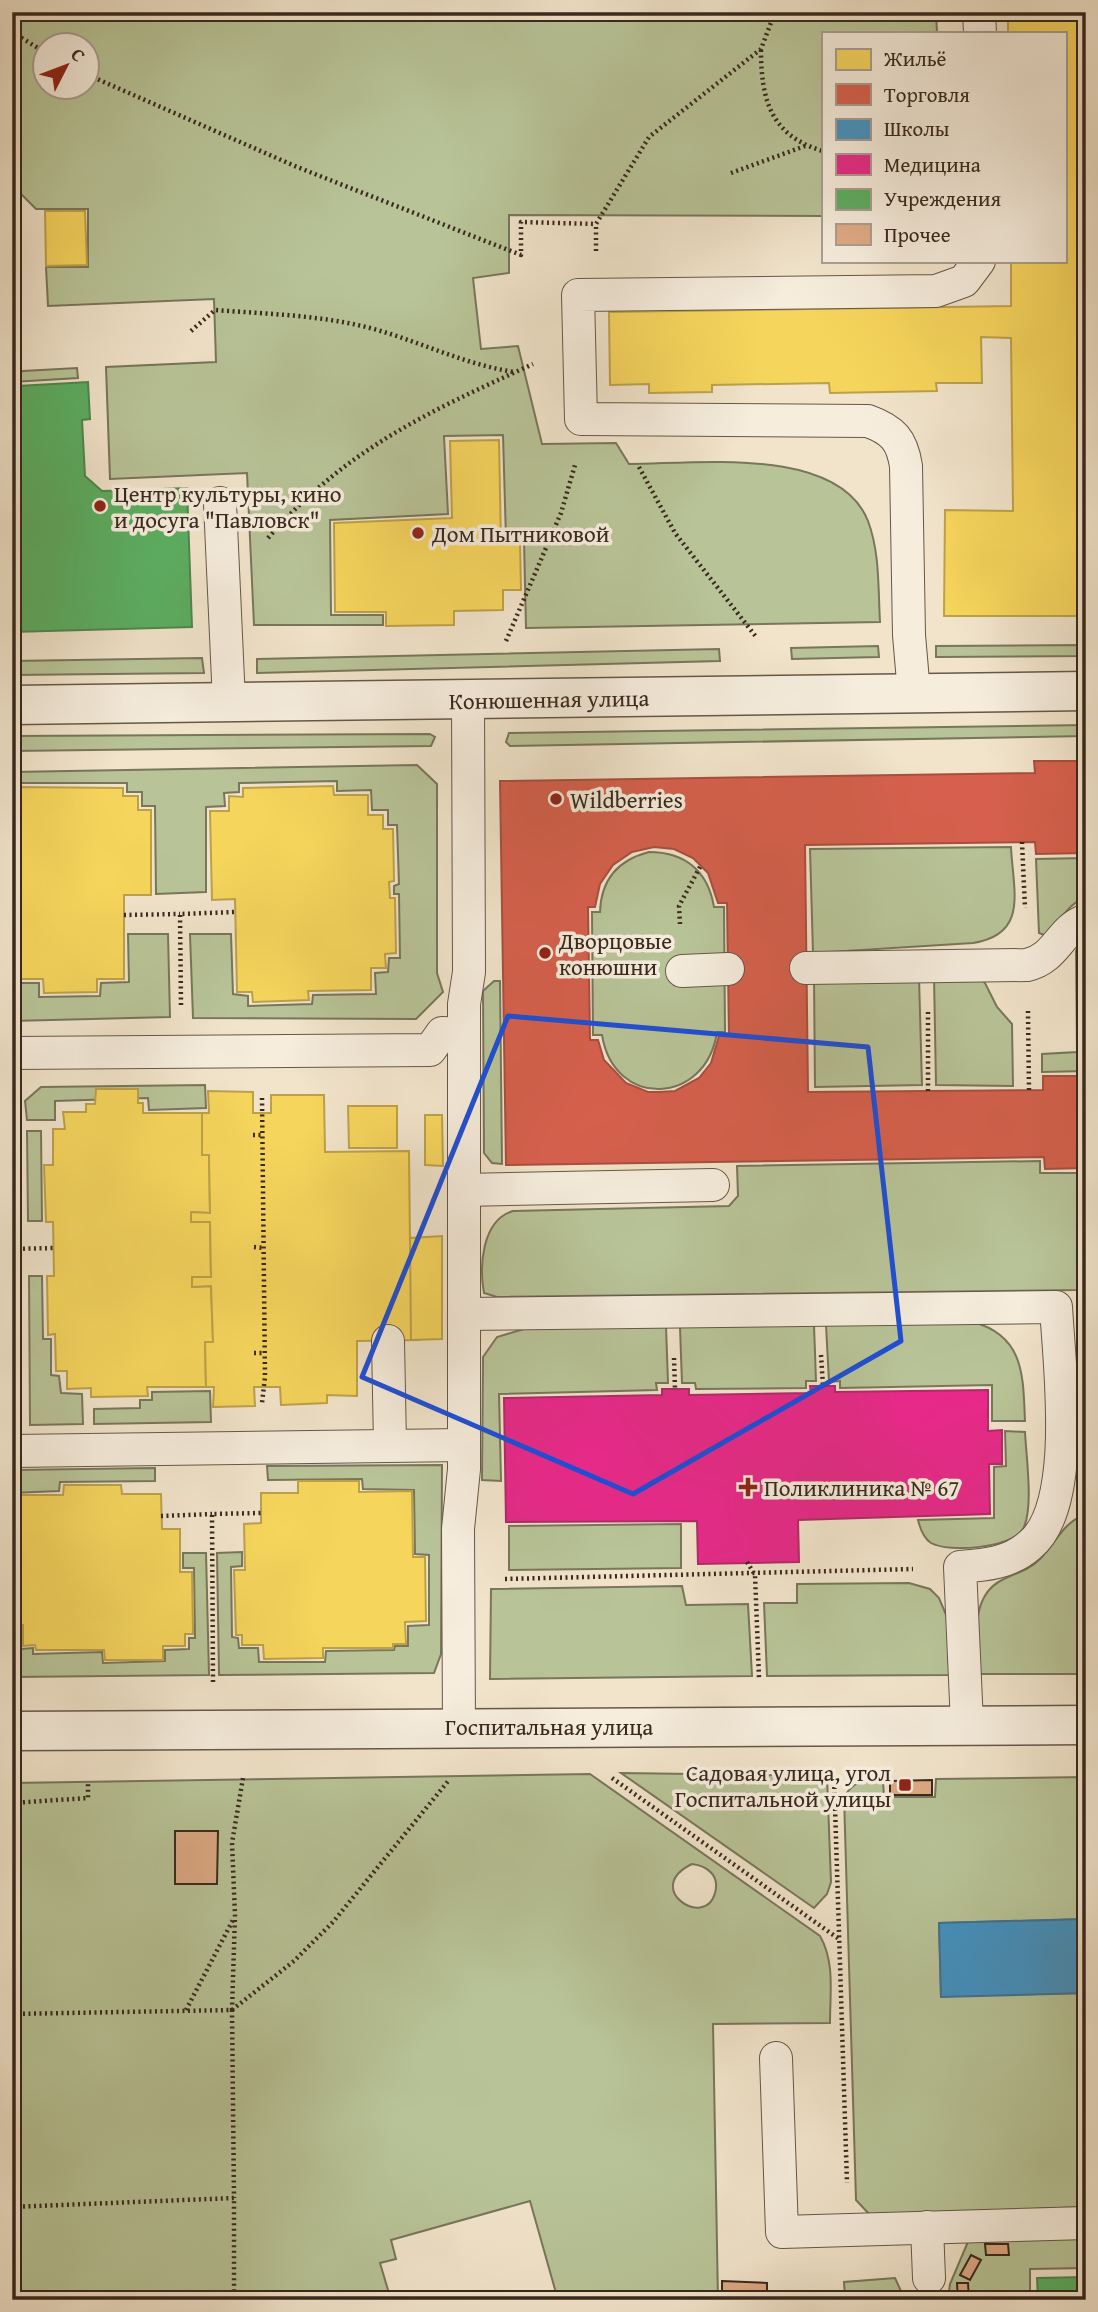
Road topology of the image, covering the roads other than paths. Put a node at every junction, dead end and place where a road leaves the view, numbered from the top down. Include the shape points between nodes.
1 (979, 12) edge
2 (980, 32) edge
3 (978, 262) edge
4 (220, 503) dead end
5 (1086, 691) edge
6 (914, 693) junction
7 (468, 700) junction
8 (229, 702) junction
9 (12, 705) edge
10 (1086, 920) edge
11 (806, 968) dead end
12 (728, 969) dead end
13 (682, 971) road end
14 (463, 1034) junction
15 (12, 1053) edge
16 (713, 1185) dead end
17 (464, 1190) junction
18 (464, 1314) junction
19 (388, 1341) dead end
20 (464, 1445) junction
21 (390, 1446) junction
22 (12, 1451) edge
23 (967, 1724) junction
24 (1086, 1725) edge
25 (459, 1727) junction
26 (12, 1731) edge
27 (775, 2059) dead end
28 (1086, 2224) edge
29 (927, 2227) junction
30 (929, 2278) dead end

1 - 2 lane
3 - 6 lane via 964,281 936,291 578,295 581,419 868,421 888,428 899,440 906,466
4 - 8 lane
5 - 6 street, Конюшенная улица
6 - 7 street, Конюшенная улица
7 - 8 street, Конюшенная улица
7 - 14 lane via 469,972
8 - 9 street, Конюшенная улица
10 - 11 lane via 1073,924 1040,962
12 - 13 lane
14 - 15 lane via 442,1033 430,1050
14 - 17 lane
16 - 17 lane
17 - 18 lane
18 - 20 lane
18 - 23 lane via 1056,1307 1062,1447 1053,1503 1043,1529 1021,1553 995,1564 960,1567
19 - 21 lane
20 - 21 lane
20 - 25 lane
21 - 22 lane
23 - 24 street, Госпитальная улица
23 - 25 street, Госпитальная улица
25 - 26 street, Госпитальная улица
27 - 29 lane via 782,2232
28 - 29 lane
29 - 30 lane

